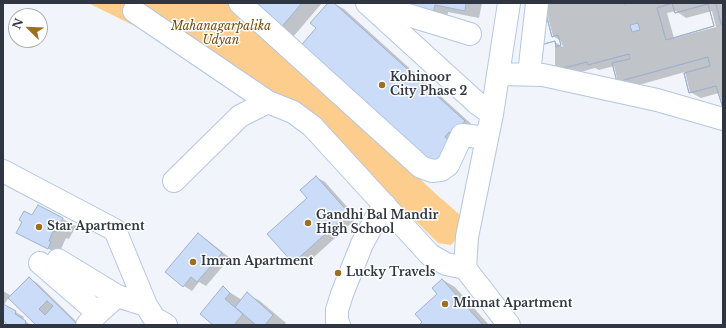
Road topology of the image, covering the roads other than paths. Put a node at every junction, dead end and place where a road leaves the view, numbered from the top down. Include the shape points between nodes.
1 (240, 3) edge
2 (509, 3) edge
3 (537, 3) edge
4 (380, 8) edge
5 (134, 11) dead end
6 (470, 34) dead end
7 (498, 74) junction
8 (529, 74) junction
9 (268, 102) junction
10 (492, 114) junction
11 (723, 119) edge
12 (487, 138) junction
13 (3, 171) edge
14 (174, 181) dead end
15 (385, 205) junction
16 (466, 268) junction
17 (117, 296) junction
18 (146, 305) junction
19 (93, 319) edge
20 (166, 325) edge
21 (339, 325) edge
22 (509, 325) edge

1 - 12 street via 421,167 432,171 448,165 462,135
2 - 7 street
3 - 8 street
4 - 6 street
4 - 10 street via 478,104
5 - 9 street
7 - 8 street
7 - 10 street
8 - 11 street via 657,100
9 - 14 street via 240,116
9 - 15 street via 293,112 312,126
10 - 12 street
12 - 16 street via 467,237
13 - 18 street via 115,230
15 - 16 street via 430,255 446,264
15 - 21 street via 362,244 342,294 337,310
16 - 22 street
17 - 18 street
17 - 19 street
17 - 19 street via 49,261
18 - 20 street via 154,318

